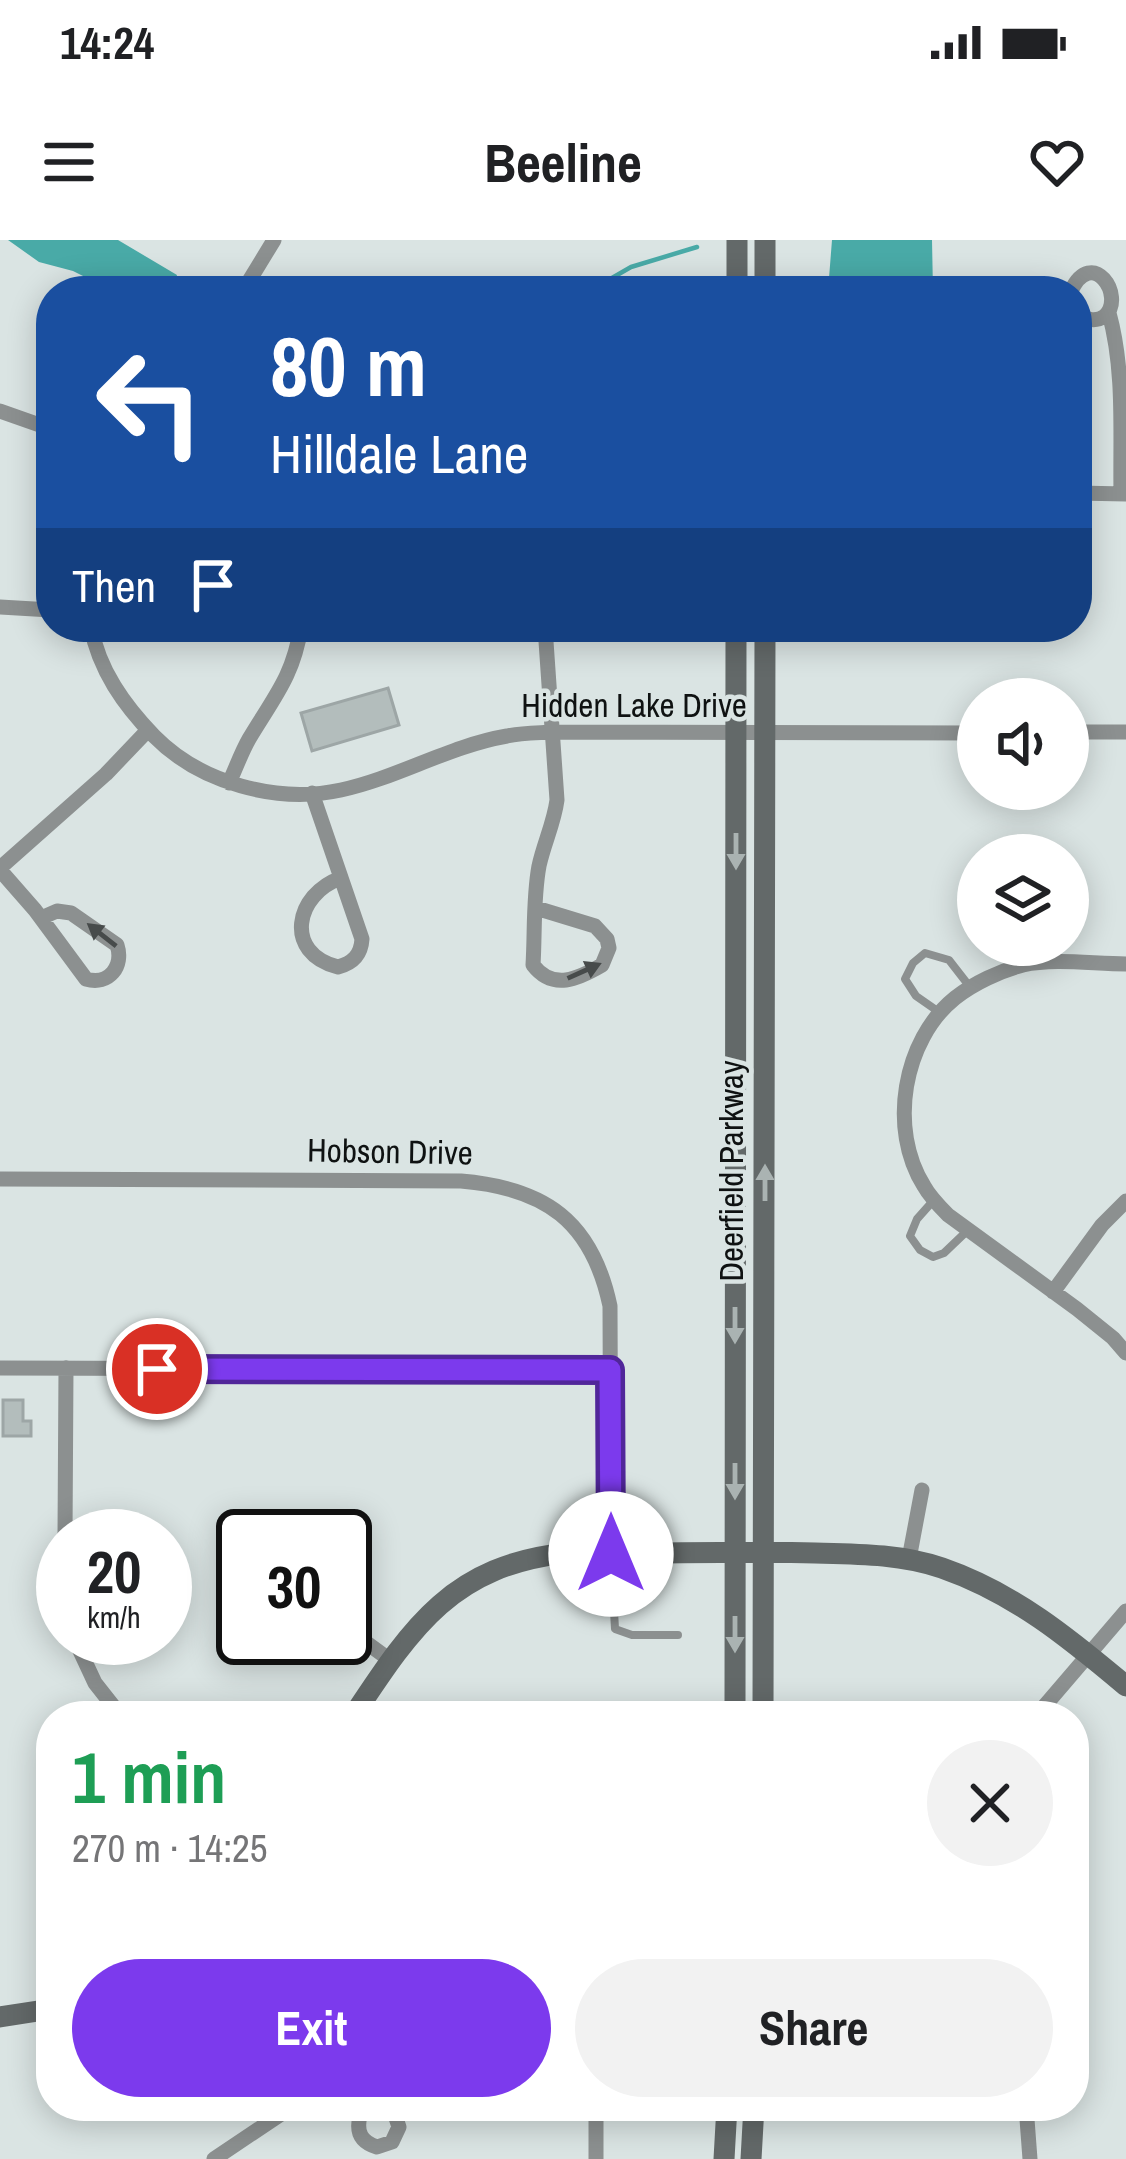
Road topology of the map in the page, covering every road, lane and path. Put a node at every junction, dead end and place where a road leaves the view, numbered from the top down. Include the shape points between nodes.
1 (274, 240) edge
2 (737, 240) edge
3 (766, 240) edge
4 (252, 276) edge
5 (737, 276) edge
6 (766, 276) edge
7 (1082, 276) edge
8 (1109, 313) junction
9 (1092, 320) edge
10 (0, 411) edge
11 (36, 424) edge
12 (1092, 493) edge
13 (1123, 493) edge
14 (0, 607) edge
15 (36, 609) edge
16 (95, 642) edge
17 (298, 642) edge
18 (546, 642) edge
19 (736, 642) edge
20 (765, 642) edge
21 (148, 730) junction
22 (1126, 731) edge
23 (553, 732) junction
24 (1089, 732) edge
25 (957, 733) edge
26 (736, 734) junction
27 (764, 734) junction
28 (230, 783) junction
29 (312, 793) junction
30 (0, 869) edge
31 (341, 878) junction
32 (536, 908) junction
33 (41, 918) junction
34 (1126, 964) edge
35 (971, 988) junction
36 (942, 1014) junction
37 (0, 1178) edge
38 (934, 1200) junction
39 (1126, 1201) edge
40 (968, 1230) junction
41 (1053, 1292) junction
42 (1126, 1353) edge
43 (0, 1367) edge
44 (66, 1368) junction
45 (610, 1370) junction
46 (922, 1490) dead end
47 (65, 1509) edge
48 (735, 1552) junction
49 (763, 1552) junction
50 (611, 1554) junction
51 (909, 1559) junction
52 (1126, 1611) edge
53 (678, 1635) dead end
54 (372, 1647) edge
55 (1088, 1654) junction
56 (390, 1660) junction
57 (86, 1665) edge
58 (1126, 1686) edge
59 (109, 1701) edge
60 (363, 1701) edge
61 (735, 1701) edge
62 (763, 1701) edge
63 (1049, 1701) edge
64 (36, 2011) edge
65 (0, 2017) edge
66 (271, 2121) edge
67 (359, 2121) edge
68 (397, 2121) edge
69 (596, 2121) edge
70 (726, 2121) edge
71 (753, 2121) edge
72 (1027, 2121) edge
73 (214, 2159) edge
74 (596, 2159) edge
75 (724, 2159) edge
76 (751, 2159) edge
77 (1030, 2159) edge

1 - 4 street
2 - 5 main road
3 - 6 main road
7 - 8 street via 1104,275 1114,286
8 - 9 street
8 - 13 street
10 - 11 street
12 - 13 street
14 - 15 street
16 - 21 street, Hidden Lake Drive via 116,690
17 - 28 street via 285,684
18 - 23 street
19 - 26 main road, Deerfield Parkway
20 - 27 main road, Deerfield Parkway
21 - 28 street, Hidden Lake Drive
21 - 30 street
22 - 24 street
23 - 26 street, Hidden Lake Drive
23 - 29 street, Hidden Lake Drive via 479,743
23 - 32 street via 557,800
25 - 27 street, Hidden Lake Drive
26 - 27 street, Hidden Lake Drive
26 -> 48 main road, Deerfield Parkway
49 -> 27 main road, Deerfield Parkway
28 - 29 street, Hidden Lake Drive
29 - 31 street
30 - 33 street
31 - 31 street via 315,893 300,922 304,944 338,967 354,961 362,939
32 -> 32 street via 532,965 543,977 564,980 602,964 607,939 595,926
33 -> 33 street via 86,979 100,981 118,968 117,945 71,913
34 - 35 street via 1026,964
35 - 36 street
35 - 36 lane via 949,960 925,952 905,979
36 - 38 street via 917,1050 905,1098 913,1164
37 - 45 street, Hobson Drive via 461,1180 521,1190 557,1211 598,1264 610,1306
38 - 40 street
38 - 40 lane via 910,1236 920,1250 944,1253
39 - 41 street
40 - 41 street
41 - 42 street
43 - 44 street
44 - 45 street
44 - 47 street
45 - 50 street, Hobson Drive
46 - 51 street
48 - 49 main road
48 - 50 main road
48 -> 61 main road, Deerfield Parkway
49 - 51 main road
49 - 62 main road, Deerfield Parkway
50 - 53 lane via 615,1629
50 - 56 main road via 508,1564 439,1604
51 - 55 main road via 1007,1597
52 - 55 street
54 - 56 street
55 - 58 main road
55 - 63 street
56 - 60 main road
57 - 59 street
64 - 65 main road
66 - 73 street
67 - 68 street via 363,2140 377,2147 392,2142
69 - 74 street
70 - 75 main road
71 - 76 main road
72 - 77 street

